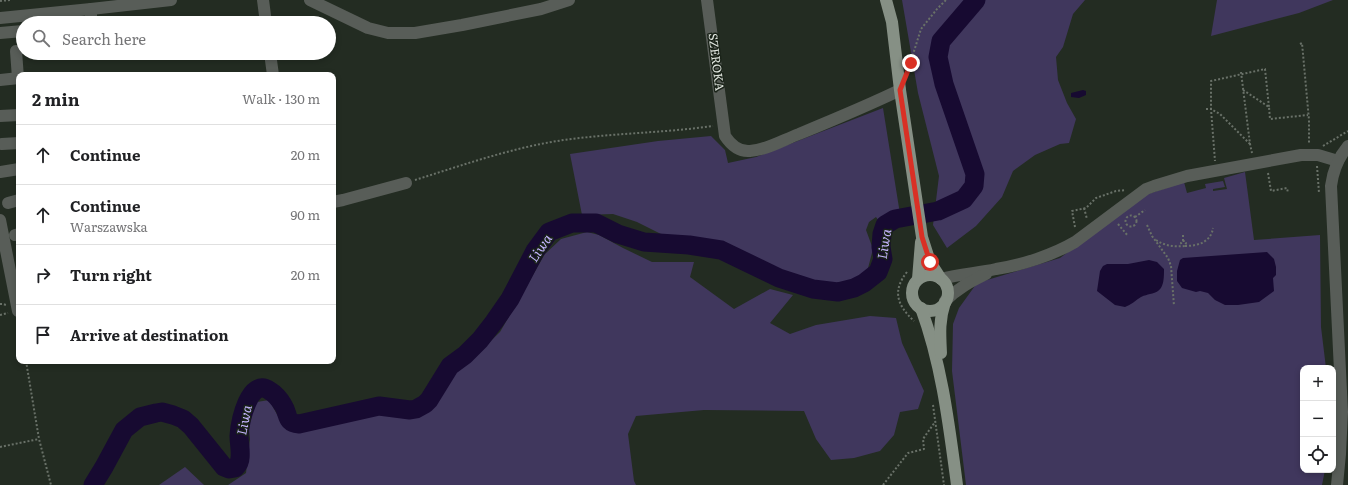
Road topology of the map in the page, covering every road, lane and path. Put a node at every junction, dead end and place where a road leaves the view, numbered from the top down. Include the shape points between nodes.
1 (10, 0) edge
2 (171, 0) edge
3 (263, 0) edge
4 (310, 0) edge
5 (569, 0) edge
6 (708, 0) edge
7 (886, 0) edge
8 (893, 0) edge
9 (946, 0) edge
10 (0, 1) edge
11 (91, 9) junction
12 (16, 16) edge
13 (20, 16) edge
14 (91, 16) edge
15 (265, 16) edge
16 (0, 18) edge
17 (892, 22) junction
18 (16, 32) edge
19 (0, 33) edge
20 (1300, 44) dead end
21 (17, 60) edge
22 (271, 60) edge
23 (908, 70) dead end
24 (18, 72) edge
25 (273, 72) edge
26 (1241, 73) junction
27 (16, 78) edge
28 (0, 80) edge
29 (900, 90) junction
30 (1243, 90) junction
31 (1269, 107) junction
32 (1211, 108) junction
33 (1206, 109) dead end
34 (16, 115) edge
35 (1308, 115) junction
36 (0, 116) edge
37 (724, 124) junction
38 (1348, 131) edge
39 (16, 143) edge
40 (2, 144) dead end
41 (1250, 144) junction
42 (1348, 146) edge
43 (1313, 151) junction
44 (1252, 152) dead end
45 (1338, 161) junction
46 (1216, 164) dead end
47 (16, 169) edge
48 (0, 172) edge
49 (1268, 172) dead end
50 (406, 182) joint
51 (1288, 193) dead end
52 (336, 201) edge
53 (1145, 210) dead end
54 (1135, 217) junction
55 (0, 220) edge
56 (1126, 224) junction
57 (1147, 225) dead end
58 (1213, 228) dead end
59 (1183, 235) dead end
60 (1128, 236) dead end
61 (922, 237) junction
62 (1153, 238) junction
63 (1183, 241) junction
64 (1184, 246) junction
65 (996, 269) junction
66 (908, 270) dead end
67 (918, 279) junction
68 (941, 279) junction
69 (16, 301) edge
70 (945, 301) junction
71 (1174, 306) dead end
72 (921, 308) junction
73 (916, 324) dead end
74 (26, 364) edge
75 (942, 384) junction
76 (932, 400) dead end
77 (935, 421) junction
78 (39, 439) junction
79 (0, 447) edge
80 (51, 485) edge
81 (883, 485) edge
82 (944, 485) edge
83 (957, 485) edge
84 (1337, 485) edge

1 - 10 path
2 - 11 street
3 - 15 street
4 - 5 street via 368,28 415,33 468,24
6 - 37 street, SZEROKA
7 - 17 main road
8 - 17 main road
9 - 23 path via 921,29
11 - 13 street
11 - 14 street
12 - 16 street
17 - 29 main road
18 - 19 street
20 - 35 path via 1302,43
21 - 24 street
22 - 25 street
26 - 30 path
26 - 31 path via 1265,69
26 - 32 path via 1211,81
27 - 28 street
29 - 37 street, SZEROKA via 765,148 748,152 731,144 726,136
29 - 61 main road
30 - 31 path
30 - 41 path
31 - 35 path via 1270,119
32 - 33 path
32 - 41 path
32 - 46 path
34 - 36 street
35 - 43 path
37 - 50 path via 685,130 563,140 517,150
38 - 43 path
39 - 40 street
41 - 44 path
42 - 45 street
43 - 45 street
43 - 65 street via 1187,176 1146,189 1064,248
45 - 84 street via 1331,186 1342,412
47 - 48 street
49 - 51 path via 1271,191 1287,188
50 - 52 street
53 - 54 path
54 - 56 path via 1128,216
54 - 56 path via 1134,225
55 - 69 street
56 - 60 path via 1121,227
57 - 62 path
58 - 64 path via 1204,242
59 - 63 path
61 - 67 main road
61 - 68 main road via 930,262
62 - 64 path via 1169,246
62 - 71 path via 1171,266
63 - 64 path via 1181,243
63 - 64 path via 1186,243
65 - 68 street
65 - 70 street via 965,284
66 - 73 path via 900,280 898,293 900,305
67 - 68 main road via 929,275
67 - 72 main road via 912,289 912,295
68 - 70 main road via 947,289
70 - 72 main road via 937,309
70 - 75 main road via 940,315
72 - 75 main road via 930,332
74 - 78 path
75 - 83 main road
76 - 77 path
77 - 81 path via 923,438 924,449 908,453
77 - 82 path
78 - 79 path
78 - 80 path

